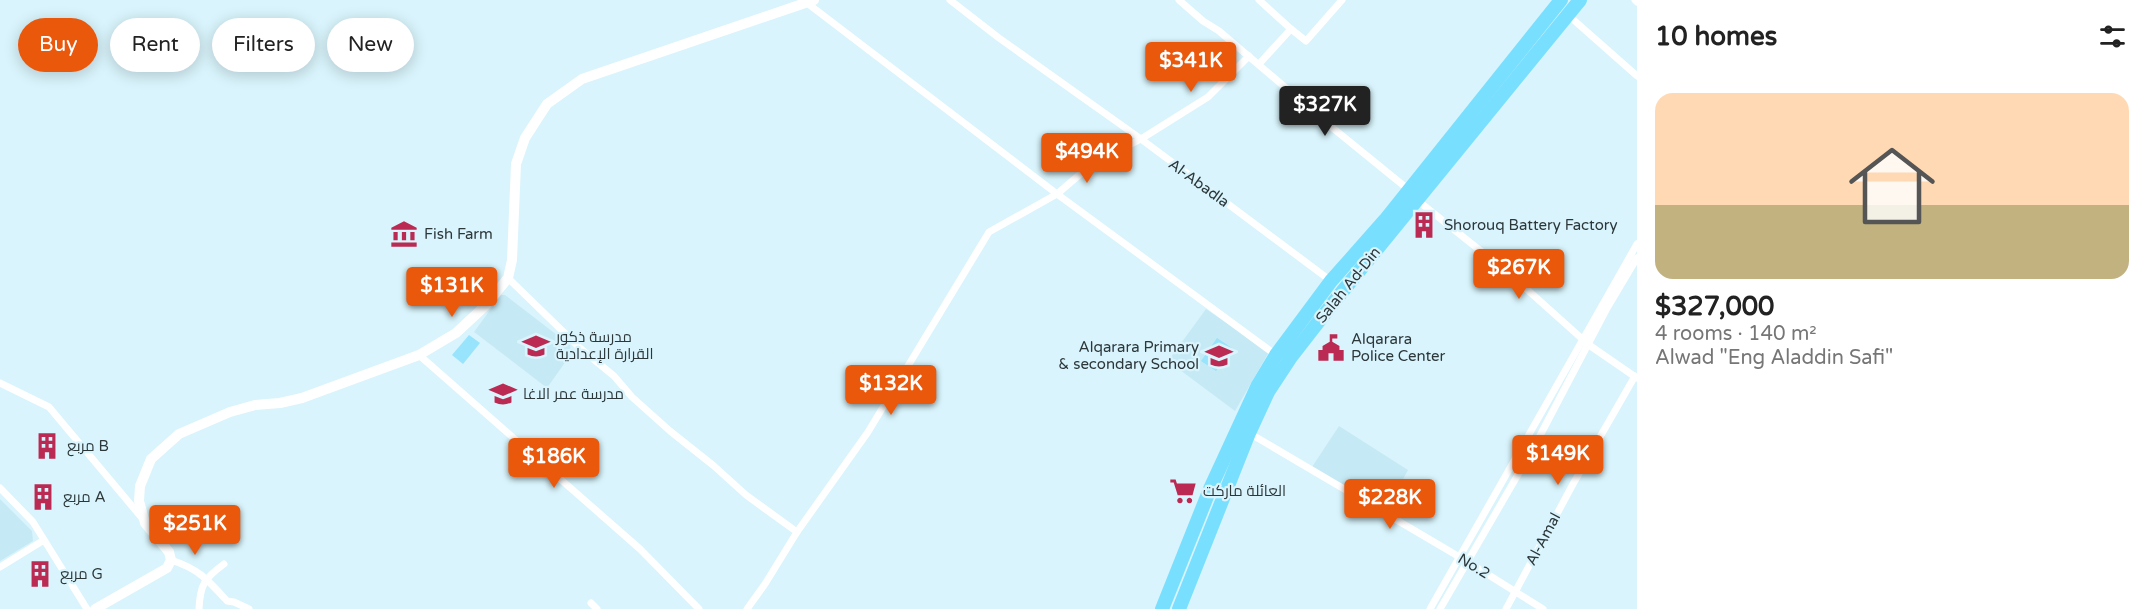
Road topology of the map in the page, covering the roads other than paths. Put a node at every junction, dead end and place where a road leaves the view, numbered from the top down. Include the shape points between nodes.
1 (950, 0) edge
2 (1179, 0) edge
3 (1259, 0) edge
4 (1342, 0) edge
5 (1561, 0) edge
6 (1580, 0) edge
7 (810, 2) edge
8 (1568, 15) junction
9 (1291, 29) junction
10 (1249, 56) junction
11 (1259, 64) junction
12 (1637, 76) edge
13 (1141, 139) junction
14 (1057, 194) junction
15 (1413, 195) junction
16 (1637, 244) edge
17 (1637, 258) edge
18 (1354, 266) junction
19 (508, 278) junction
20 (1331, 281) junction
21 (1586, 342) junction
22 (419, 355) junction
23 (1276, 355) junction
24 (1636, 377) edge
25 (0, 383) edge
26 (1249, 433) junction
27 (0, 488) edge
28 (145, 523) junction
29 (797, 532) junction
30 (44, 540) junction
31 (1460, 557) junction
32 (171, 560) junction
33 (1468, 562) junction
34 (224, 564) dead end
35 (0, 567) edge
36 (206, 577) junction
37 (1515, 591) junction
38 (591, 603) dead end
39 (87, 609) edge
40 (95, 609) edge
41 (199, 609) edge
42 (249, 609) edge
43 (597, 609) edge
44 (699, 609) edge
45 (747, 609) edge
46 (1162, 609) edge
47 (1179, 609) edge
48 (1430, 609) edge
49 (1440, 609) edge
50 (1506, 609) edge
51 (1542, 609) edge

1 - 13 street, Al-Abadla
2 - 10 street
3 - 9 street
4 - 9 street via 1306,41
5 - 15 highway, Salah Ad-Din
6 - 8 highway, Salah Ad-Din
7 - 14 street
7 - 19 street via 582,79 547,104 525,138 516,164
8 - 12 street
8 - 15 highway, Salah Ad-Din
9 - 11 street
10 - 11 street
10 - 13 street via 1208,97
11 - 15 street
13 - 14 street via 1092,164
13 - 20 street, Al-Abadla
14 - 23 street
14 - 29 street via 988,232 868,432
15 - 18 highway, Salah Ad-Din
15 - 21 street
16 - 21 street
17 - 21 street
18 - 20 highway, Salah Ad-Din
18 - 26 highway, Salah Ad-Din via 1268,392
19 - 22 street via 471,321
19 - 29 street via 647,411 746,495
20 - 23 highway, Salah Ad-Din
21 - 24 street
21 - 31 street
21 - 33 street via 1559,403
22 - 28 street via 302,398 230,412 179,434 151,459 144,472 139,501
22 - 44 street via 640,549
23 - 46 highway, Salah Ad-Din via 1214,480
24 - 37 street, Al-Amal
25 - 28 street via 49,407
26 - 31 street, No.2
26 - 47 highway, Salah Ad-Din
27 - 30 street via 33,522
28 - 32 street
29 - 45 street
30 - 35 street
30 - 39 street
31 - 33 street, No.2
31 - 48 street
32 - 36 street
32 - 40 street via 167,568
33 - 37 street, No.2
33 - 49 street
34 - 36 street
36 - 41 street
36 - 42 street via 227,602
37 - 50 street, Al-Amal
37 - 51 street, No.2
38 - 43 street

